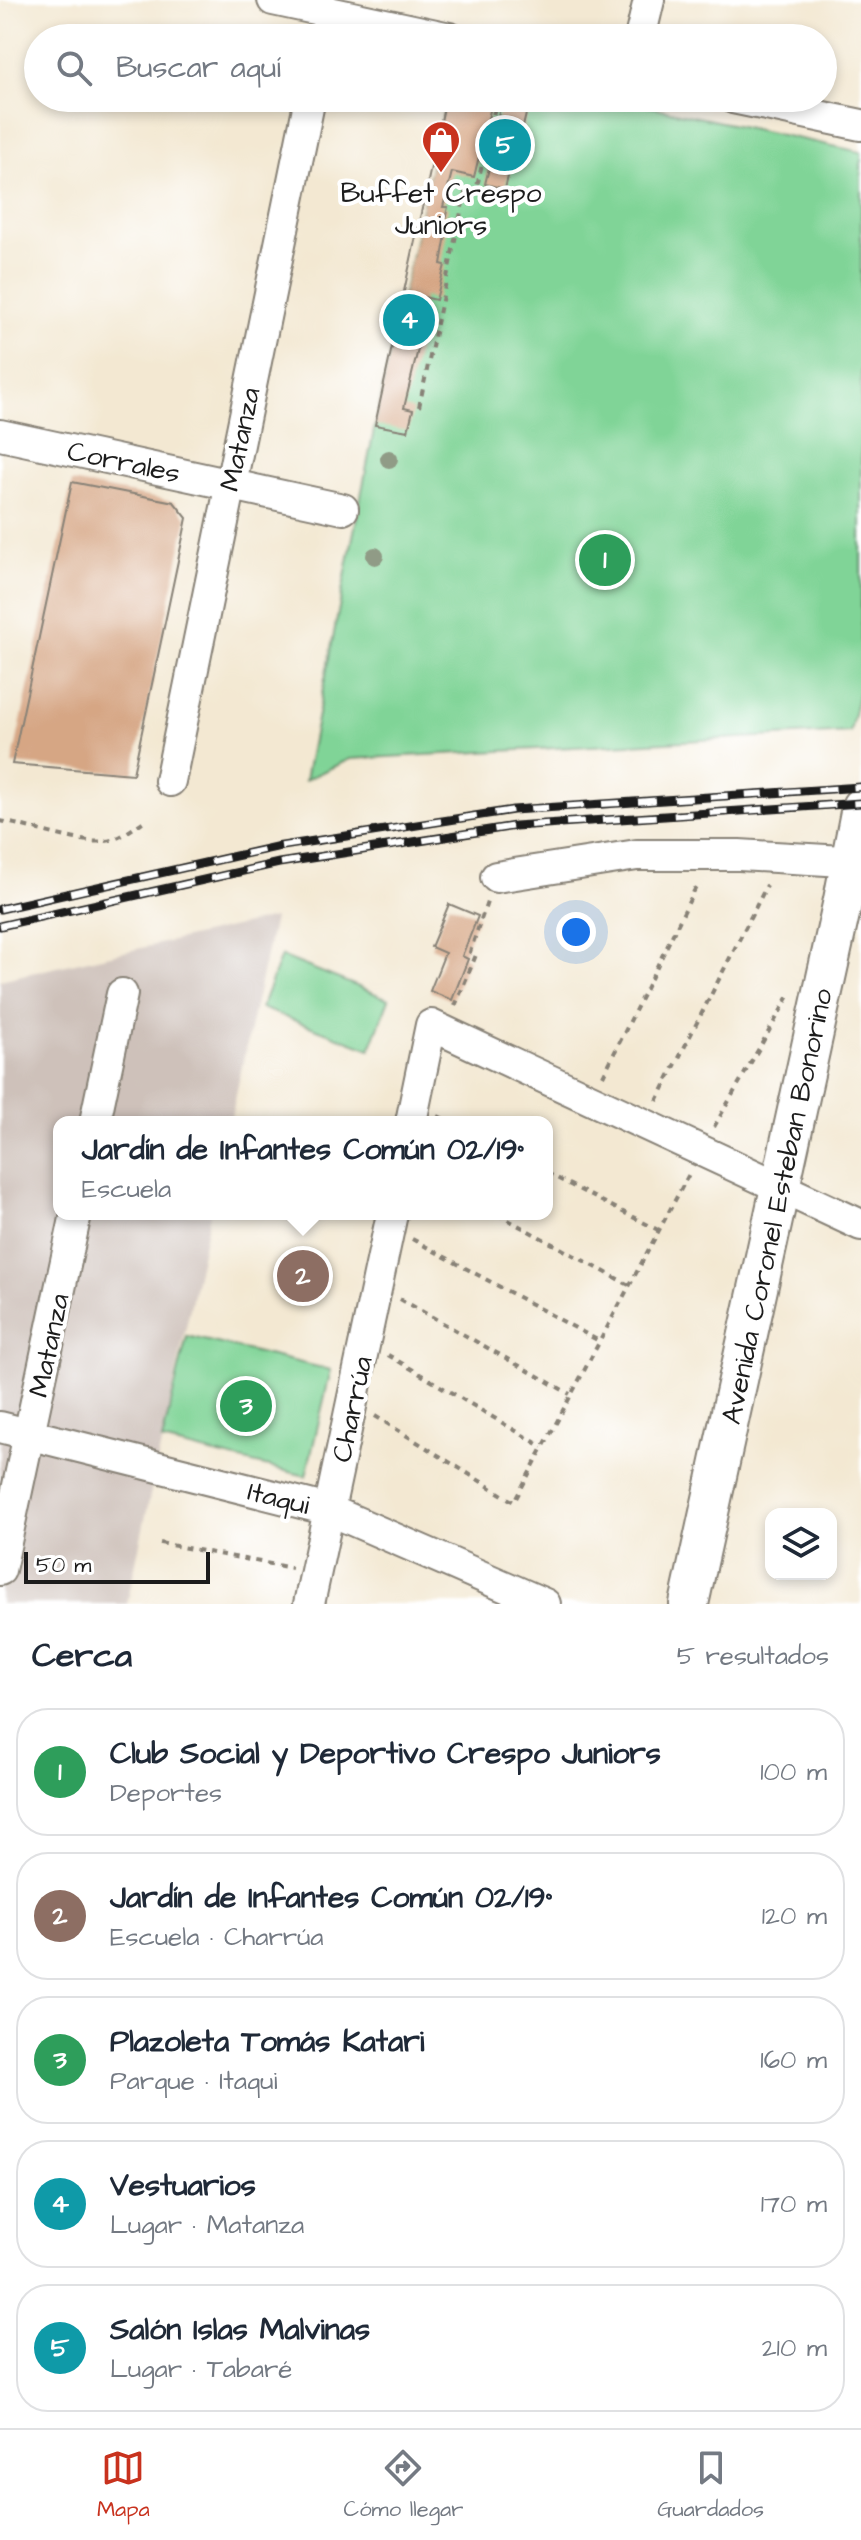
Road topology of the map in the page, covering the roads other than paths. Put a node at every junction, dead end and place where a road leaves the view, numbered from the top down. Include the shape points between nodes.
1 (273, 0) edge
2 (649, 0) edge
3 (326, 17) edge
4 (367, 24) edge
5 (643, 24) edge
6 (307, 112) edge
7 (799, 112) edge
8 (861, 125) edge
9 (0, 435) edge
10 (229, 483) junction
11 (343, 509) dead end
12 (170, 781) dead end
13 (861, 807) edge
14 (856, 862) edge
15 (496, 877) road end
16 (122, 994) dead end
17 (96, 1116) edge
18 (413, 1116) edge
19 (780, 1188) junction
20 (75, 1220) edge
21 (390, 1220) edge
22 (861, 1225) edge
23 (0, 1427) edge
24 (30, 1434) junction
25 (329, 1510) junction
26 (0, 1570) edge
27 (309, 1604) edge
28 (545, 1604) edge
29 (689, 1604) edge

1 - 3 street
2 - 5 street
3 - 4 street
6 - 10 street, Matanza
7 - 8 street
9 - 10 street, Corrales
10 - 11 street, Corrales
10 - 12 street, Matanza
13 - 14 street, Avenida Coronel Esteban Bonorino
14 - 15 street via 637,855
14 - 19 street, Avenida Coronel Esteban Bonorino
16 - 17 street
18 - 19 street via 438,1028
19 - 22 street
19 - 29 street, Avenida Coronel Esteban Bonorino
20 - 24 street, Matanza
21 - 25 street, Charrúa
23 - 24 street, Itaqui
24 - 25 street, Itaqui
24 - 26 street, Matanza
25 - 27 street, Charrúa
25 - 28 street, Itaqui

